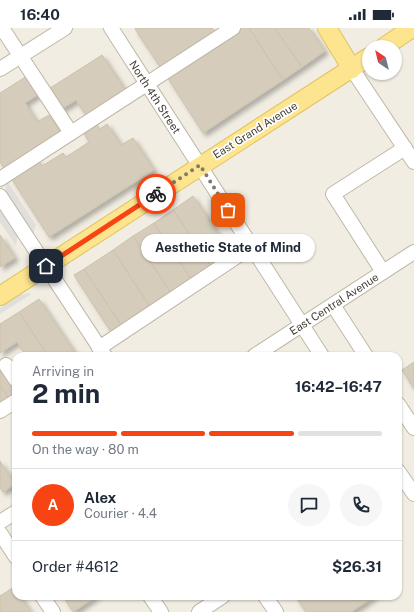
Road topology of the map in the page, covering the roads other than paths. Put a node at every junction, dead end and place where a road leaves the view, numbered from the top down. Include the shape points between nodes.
1 (2, 28) edge
2 (64, 28) edge
3 (111, 28) edge
4 (327, 28) edge
5 (412, 28) edge
6 (227, 29) edge
7 (394, 40) edge
8 (20, 56) junction
9 (362, 62) edge
10 (0, 69) edge
11 (352, 69) junction
12 (147, 84) junction
13 (71, 133) junction
14 (404, 148) junction
15 (414, 162) edge
16 (200, 165) junction
17 (0, 179) edge
18 (0, 196) edge
19 (252, 247) junction
20 (414, 252) edge
21 (46, 266) junction
22 (383, 272) junction
23 (0, 296) edge
24 (333, 305) junction
25 (301, 325) junction
26 (102, 352) edge
27 (260, 352) edge
28 (319, 352) edge
29 (363, 352) edge
30 (6, 365) dead end
31 (12, 374) edge
32 (12, 404) edge
33 (402, 410) edge
34 (0, 411) edge
35 (414, 428) edge
36 (403, 476) edge
37 (414, 494) edge
38 (12, 514) edge
39 (0, 522) edge
40 (0, 533) edge
41 (12, 551) edge
42 (45, 600) edge
43 (152, 600) edge
44 (218, 600) edge
45 (268, 600) edge
46 (53, 612) edge
47 (160, 612) edge
48 (199, 612) edge
49 (276, 612) edge

1 - 8 street
2 - 8 street
3 - 12 street, North 4th Street
4 - 11 main road
5 - 7 main road
6 - 12 street
8 - 10 street
8 - 13 street
9 - 11 main road, East Grand Avenue
11 - 14 street
11 - 16 main road, East Grand Avenue
12 - 13 street
12 - 16 street, North 4th Street
13 - 17 street
14 - 15 street
14 - 22 street via 333,194
16 - 19 street, North 4th Street
16 - 21 main road, East Grand Avenue
18 - 21 street
19 - 25 street, North 4th Street
19 - 26 street
20 - 22 street, East Central Avenue
21 - 23 main road, East Grand Avenue
21 - 26 street
22 - 24 street, East Central Avenue
24 - 25 street, East Central Avenue
24 - 29 street
25 - 27 street, East Central Avenue
25 - 28 street, North 4th Street
30 - 31 street
32 - 34 street
33 - 35 street
36 - 37 street
38 - 39 street
40 - 41 street
42 - 46 street
43 - 47 street
44 - 48 street
45 - 49 street

